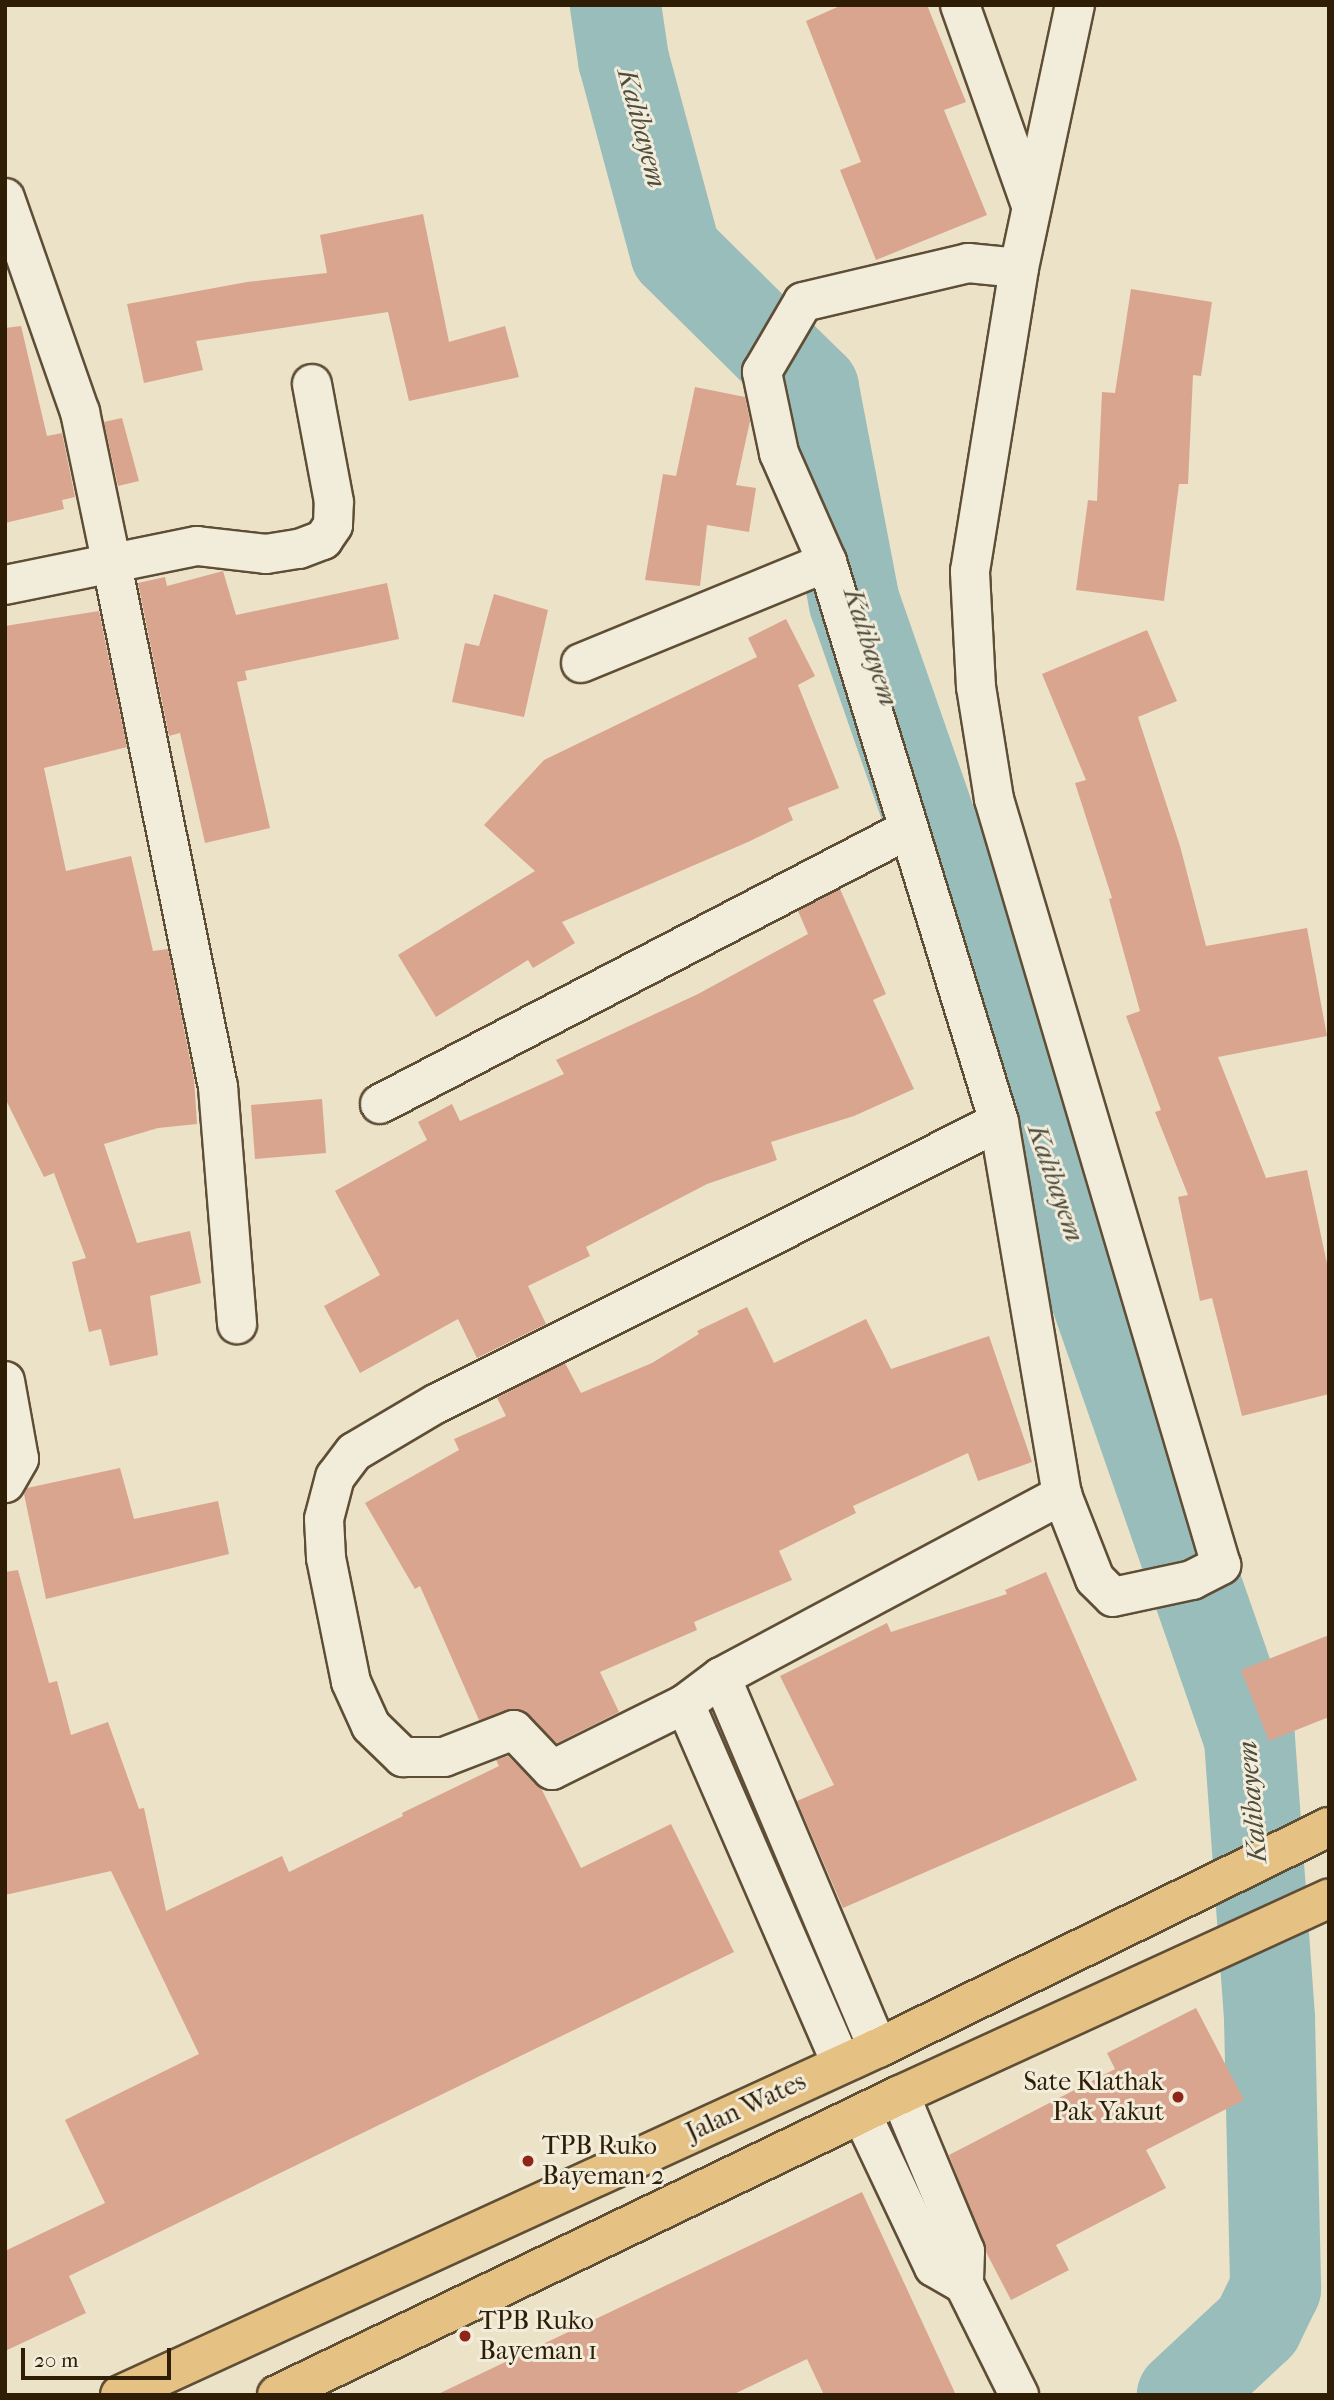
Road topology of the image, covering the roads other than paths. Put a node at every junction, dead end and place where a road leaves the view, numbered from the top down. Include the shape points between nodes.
1 (960, 5) edge
2 (1075, 5) edge
3 (5, 198) edge
4 (1031, 205) junction
5 (1019, 268) junction
6 (312, 384) dead end
7 (827, 562) junction
8 (112, 565) junction
9 (5, 585) edge
10 (580, 663) dead end
11 (906, 830) junction
12 (380, 1104) dead end
13 (999, 1122) junction
14 (237, 1324) dead end
15 (5, 1381) edge
16 (5, 1483) edge
17 (1062, 1496) junction
18 (721, 1677) junction
19 (685, 1704) junction
20 (1329, 1827) edge
21 (1329, 1899) edge
22 (877, 2048) junction
23 (841, 2063) junction
24 (900, 2095) junction
25 (863, 2117) junction
26 (964, 2284) junction
27 (287, 2392) edge
28 (120, 2395) edge
29 (1018, 2395) edge

1 - 4 street
2 - 4 street
3 - 8 street via 80,412
4 - 5 street
5 - 7 street via 968,263 803,302 762,372 779,453
5 - 17 street via 970,571 976,687 994,799 1221,1565 1194,1580 1114,1597 1107,1594 1095,1579
6 - 8 street via 334,502 333,525 323,540 266,554 197,546
7 - 10 street
7 - 11 street
8 - 9 street
8 - 14 street via 218,1087
11 - 12 street
11 - 13 street
13 - 17 street
13 - 19 street via 438,1403 354,1452 335,1477 324,1519 326,1559 351,1682 370,1726 403,1758 444,1757 514,1730 552,1770
15 - 16 street via 19,1460
17 - 18 street
18 - 19 street
18 - 22 street
19 - 23 street
20 - 22 main road, Jalan Wates
21 - 24 main road
22 - 23 main road, Jalan Wates
22 - 24 main road
23 - 25 main road
23 - 28 main road, Jalan Wates
24 - 25 main road
24 - 26 street via 965,2251
25 - 26 street via 934,2267
25 - 27 main road
26 - 29 street

